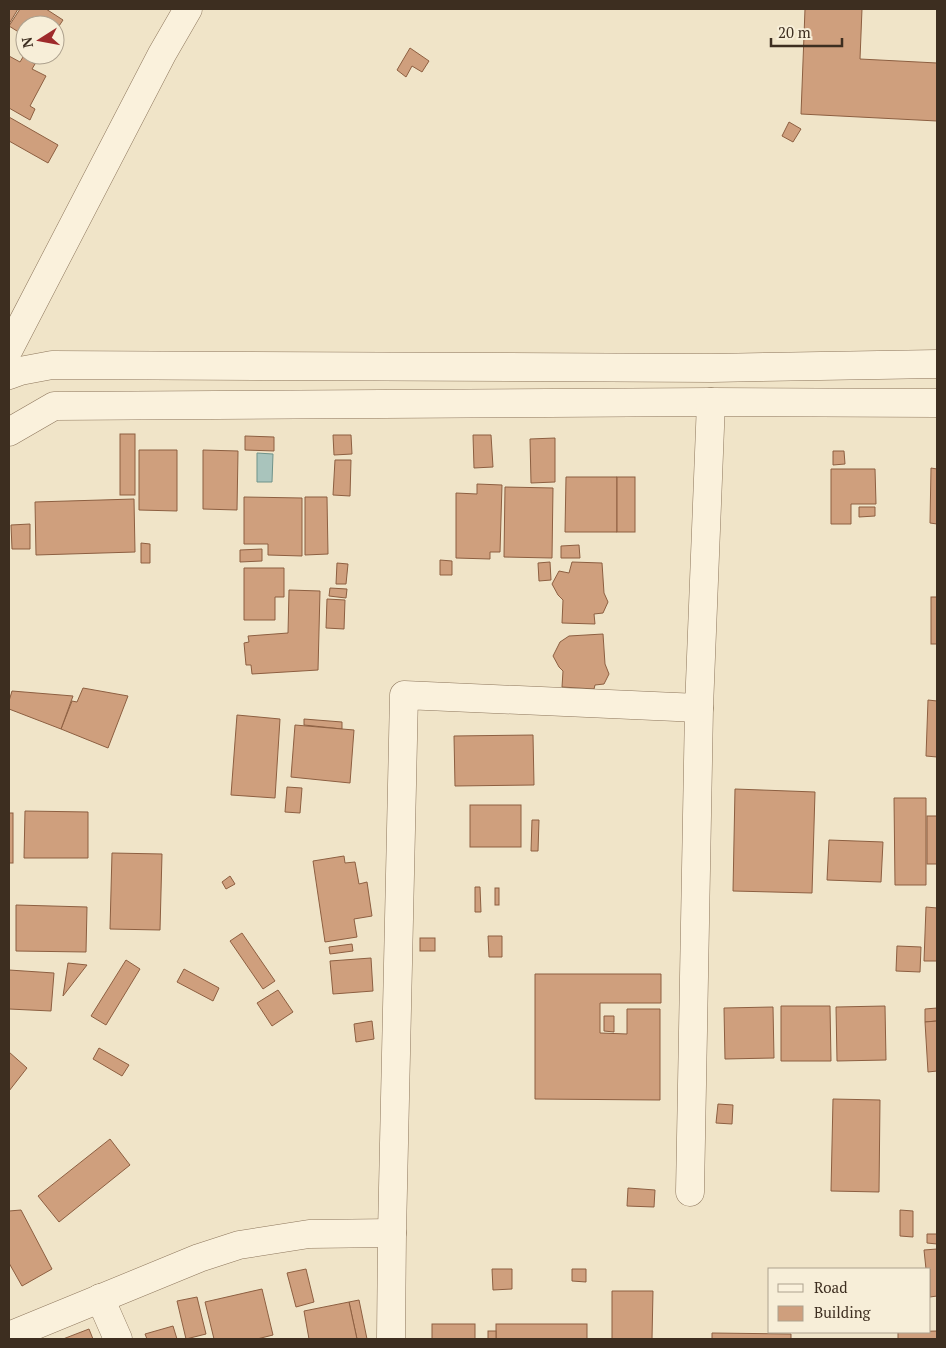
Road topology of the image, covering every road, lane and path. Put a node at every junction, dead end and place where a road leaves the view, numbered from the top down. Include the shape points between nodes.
1 (188, 9) edge
2 (9, 349) edge
3 (937, 364) edge
4 (9, 375) edge
5 (711, 402) junction
6 (937, 403) edge
7 (9, 430) edge
8 (699, 708) junction
9 (690, 1192) dead end
10 (392, 1233) junction
11 (100, 1298) junction
12 (9, 1336) edge
13 (118, 1339) edge
14 (391, 1339) edge

1 - 2 street
3 - 4 street via 712,368 52,365
5 - 6 street
5 - 7 street via 54,406
5 - 8 street
8 - 9 street
8 - 10 street via 404,695
10 - 11 street via 309,1234 239,1245
10 - 14 street
11 - 12 street
11 - 13 street

